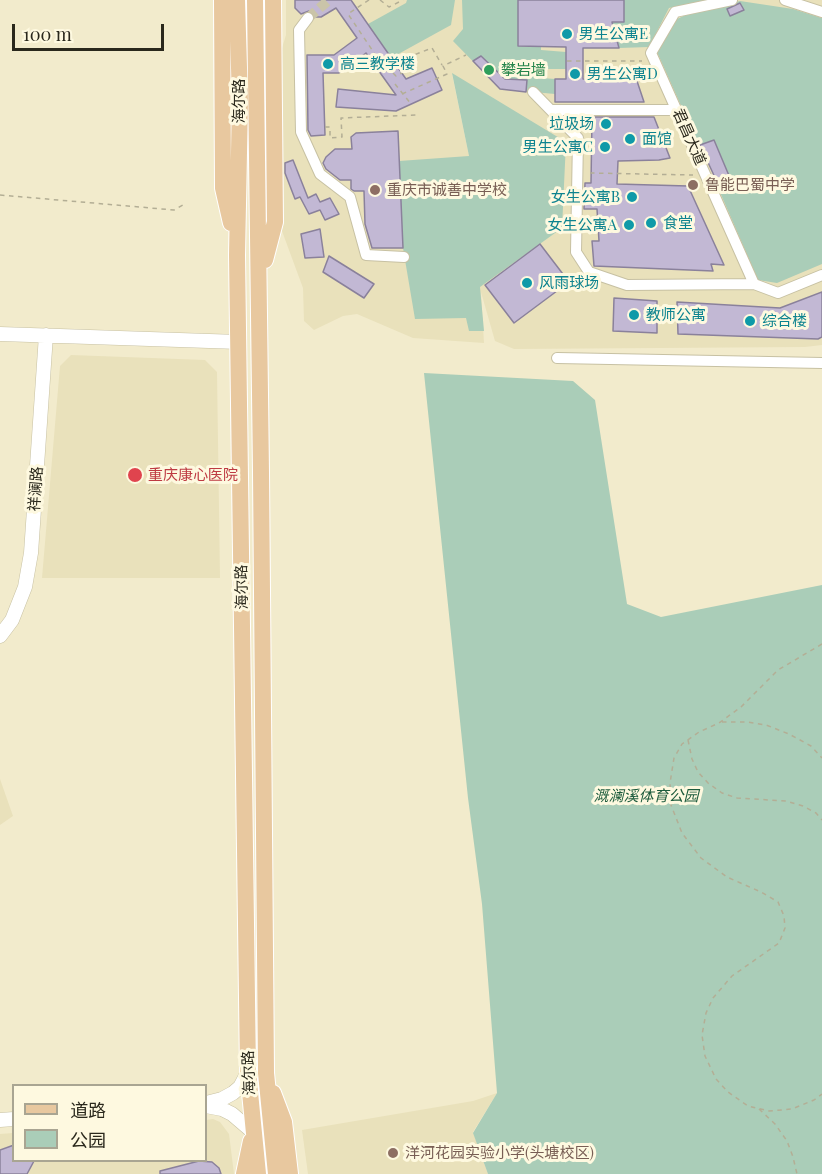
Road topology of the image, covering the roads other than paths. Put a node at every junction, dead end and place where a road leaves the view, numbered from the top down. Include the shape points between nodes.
1 (222, 0) edge
2 (237, 0) edge
3 (255, 0) edge
4 (273, 0) edge
5 (732, 0) edge
6 (785, 0) edge
7 (822, 3) edge
8 (809, 8) junction
9 (822, 12) edge
10 (308, 18) tunnel mouth
11 (533, 92) dead end
12 (551, 110) junction
13 (677, 110) junction
14 (237, 255) junction
15 (404, 257) dead end
16 (822, 275) edge
17 (259, 284) junction
18 (754, 284) junction
19 (0, 334) edge
20 (46, 335) junction
21 (239, 342) junction
22 (557, 358) dead end
23 (822, 363) edge
24 (0, 636) edge
25 (248, 1072) junction
26 (266, 1073) junction
27 (207, 1105) edge
28 (207, 1105) edge
29 (253, 1132) junction
30 (244, 1174) edge
31 (258, 1174) edge
32 (276, 1174) edge
33 (290, 1174) edge

1 - 14 main road via 223,188
2 - 14 main road, 海尔路
3 - 17 main road, 海尔路
4 - 17 main road via 275,222
5 - 13 street, 君昌大道 via 675,12 651,53
6 - 8 street
7 - 8 street
8 - 9 street
10 - 15 street via 299,30 301,132 320,174 350,197 366,255
11 - 12 street
12 - 13 street
12 - 18 street via 578,138 576,252 589,272 627,285
13 - 18 street, 君昌大道
14 - 21 main road, 海尔路
16 - 18 street via 778,293
17 - 26 main road, 海尔路
19 - 20 street
20 - 21 street
20 - 24 street, 祥澜路 via 31,553 25,587 12,620
21 - 25 main road, 海尔路
22 - 23 street
25 - 27 street via 233,1093
25 - 29 main road, 海尔路
26 - 32 main road, 海尔路
26 - 33 main road via 284,1122
28 - 29 street via 232,1114
29 - 30 main road
29 - 31 main road, 海尔路

